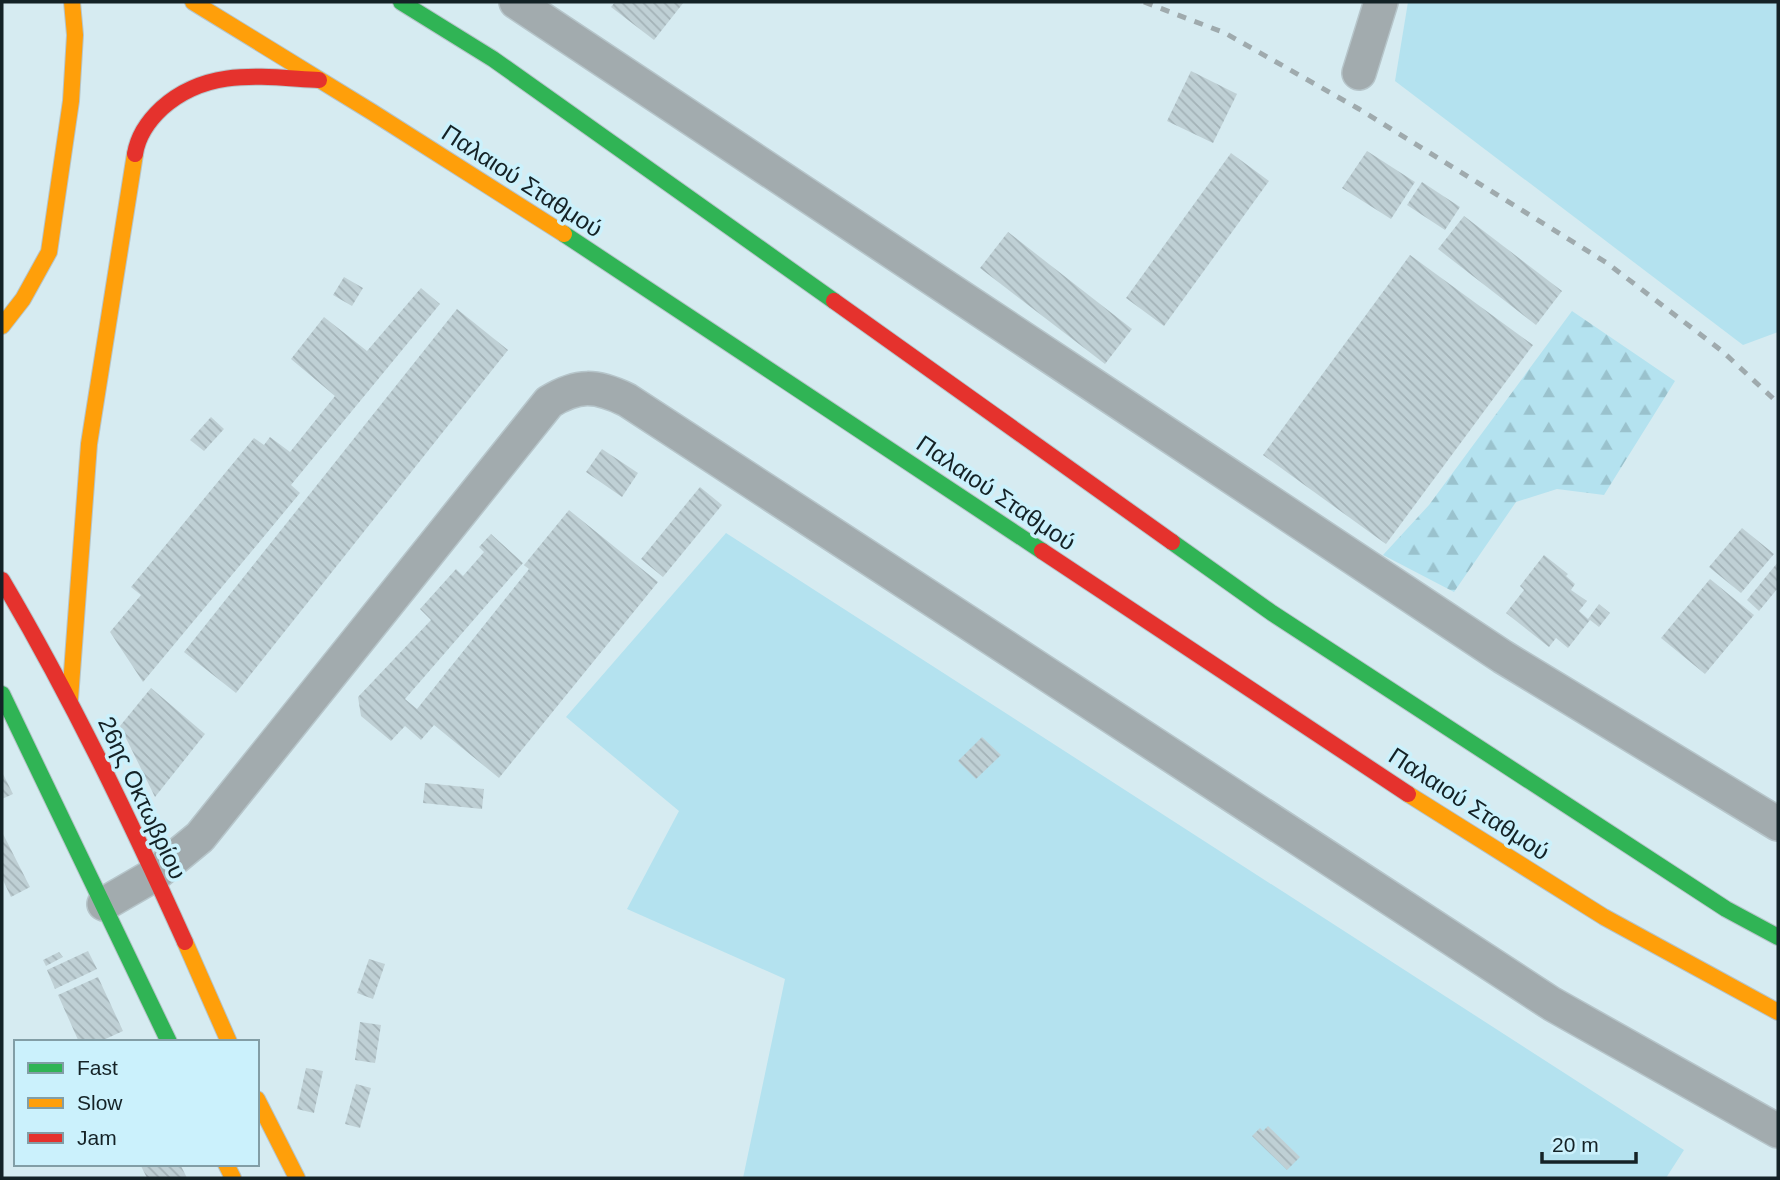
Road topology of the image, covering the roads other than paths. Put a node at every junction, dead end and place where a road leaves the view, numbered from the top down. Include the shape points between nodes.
1 (72, 2) edge
2 (193, 2) edge
3 (401, 2) edge
4 (516, 2) edge
5 (1381, 2) edge
6 (1359, 73) dead end
7 (324, 80) junction
8 (2, 326) edge
9 (2, 580) edge
10 (2, 694) edge
11 (70, 699) junction
12 (1778, 824) edge
13 (154, 875) junction
14 (104, 904) junction
15 (1778, 937) edge
16 (1778, 1012) edge
17 (168, 1040) edge
18 (228, 1040) edge
19 (259, 1103) edge
20 (1778, 1131) edge
21 (298, 1178) edge

1 - 8 main road via 71,101 49,251
2 - 7 main road, Παλαιού Σταθμού
3 - 15 main road via 493,59 1272,613 1726,909
4 - 12 street via 1503,657
5 - 6 street
7 - 11 main road via 209,79 166,102 138,138 89,444
7 - 16 main road, Παλαιού Σταθμού via 752,358 1236,683 1584,904
9 - 11 main road, 26ης Οκτωβρίου
10 - 14 main road
11 - 13 main road, 26ης Οκτωβρίου
13 - 14 street
13 - 18 main road, 26ης Οκτωβρίου
13 - 20 street via 200,837 549,402 582,388 605,390 627,400 1552,1004
14 - 17 main road
19 - 21 main road

